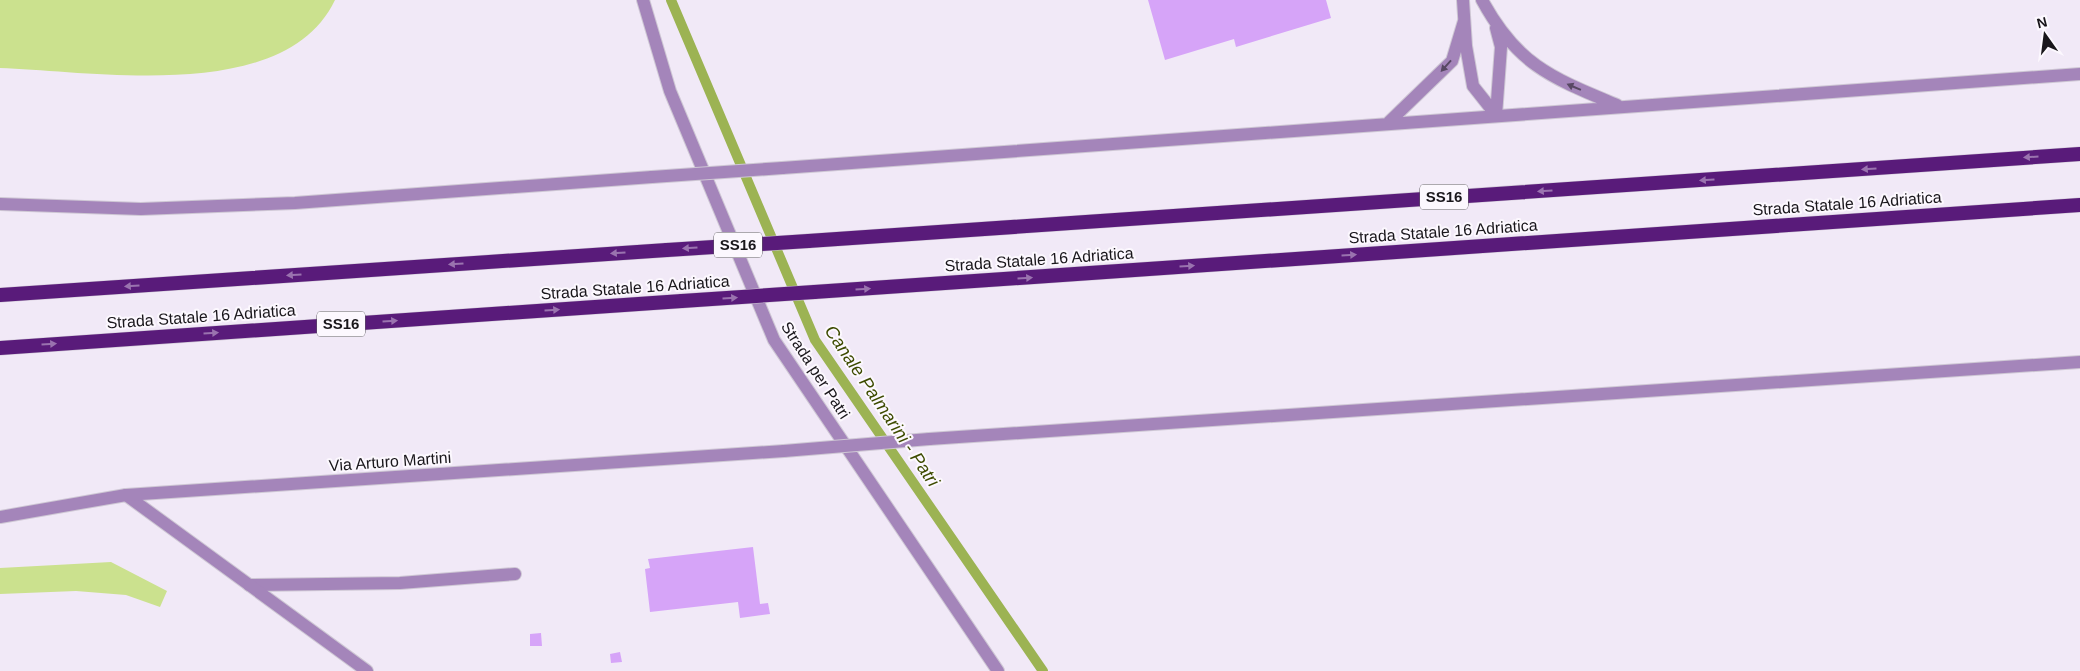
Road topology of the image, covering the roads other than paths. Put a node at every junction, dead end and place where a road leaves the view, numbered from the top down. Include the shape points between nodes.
1 (643, 0) edge
2 (1462, 0) edge
3 (1482, 0) edge
4 (1464, 21) junction
5 (1495, 24) junction
6 (2080, 74) edge
7 (1619, 106) junction
8 (1496, 114) junction
9 (1389, 122) junction
10 (2080, 154) edge
11 (0, 204) edge
12 (2080, 205) edge
13 (0, 296) edge
14 (0, 348) edge
15 (2080, 362) edge
16 (126, 495) junction
17 (0, 517) edge
18 (515, 574) dead end
19 (249, 585) junction
20 (367, 671) edge
21 (998, 671) edge

1 - 21 street, Strada per Patri via 670,91 774,340
2 - 4 street
3 - 5 street
4 - 8 street via 1473,86
4 -> 9 street via 1452,61
7 -> 5 street via 1555,79 1514,48
5 - 8 street via 1501,47
6 - 7 street
7 - 8 street
8 - 9 street
9 - 11 street, bridge via 247,205 141,209
10 -> 13 highway, Strada Statale 16 Adriatica / SS16, bridge
14 -> 12 highway, Strada Statale 16 Adriatica / SS16, bridge
15 - 16 street, Via Arturo Martini, bridge
16 - 17 street, Via Arturo Martini
16 - 19 street
18 - 19 street via 400,583
19 - 20 street

